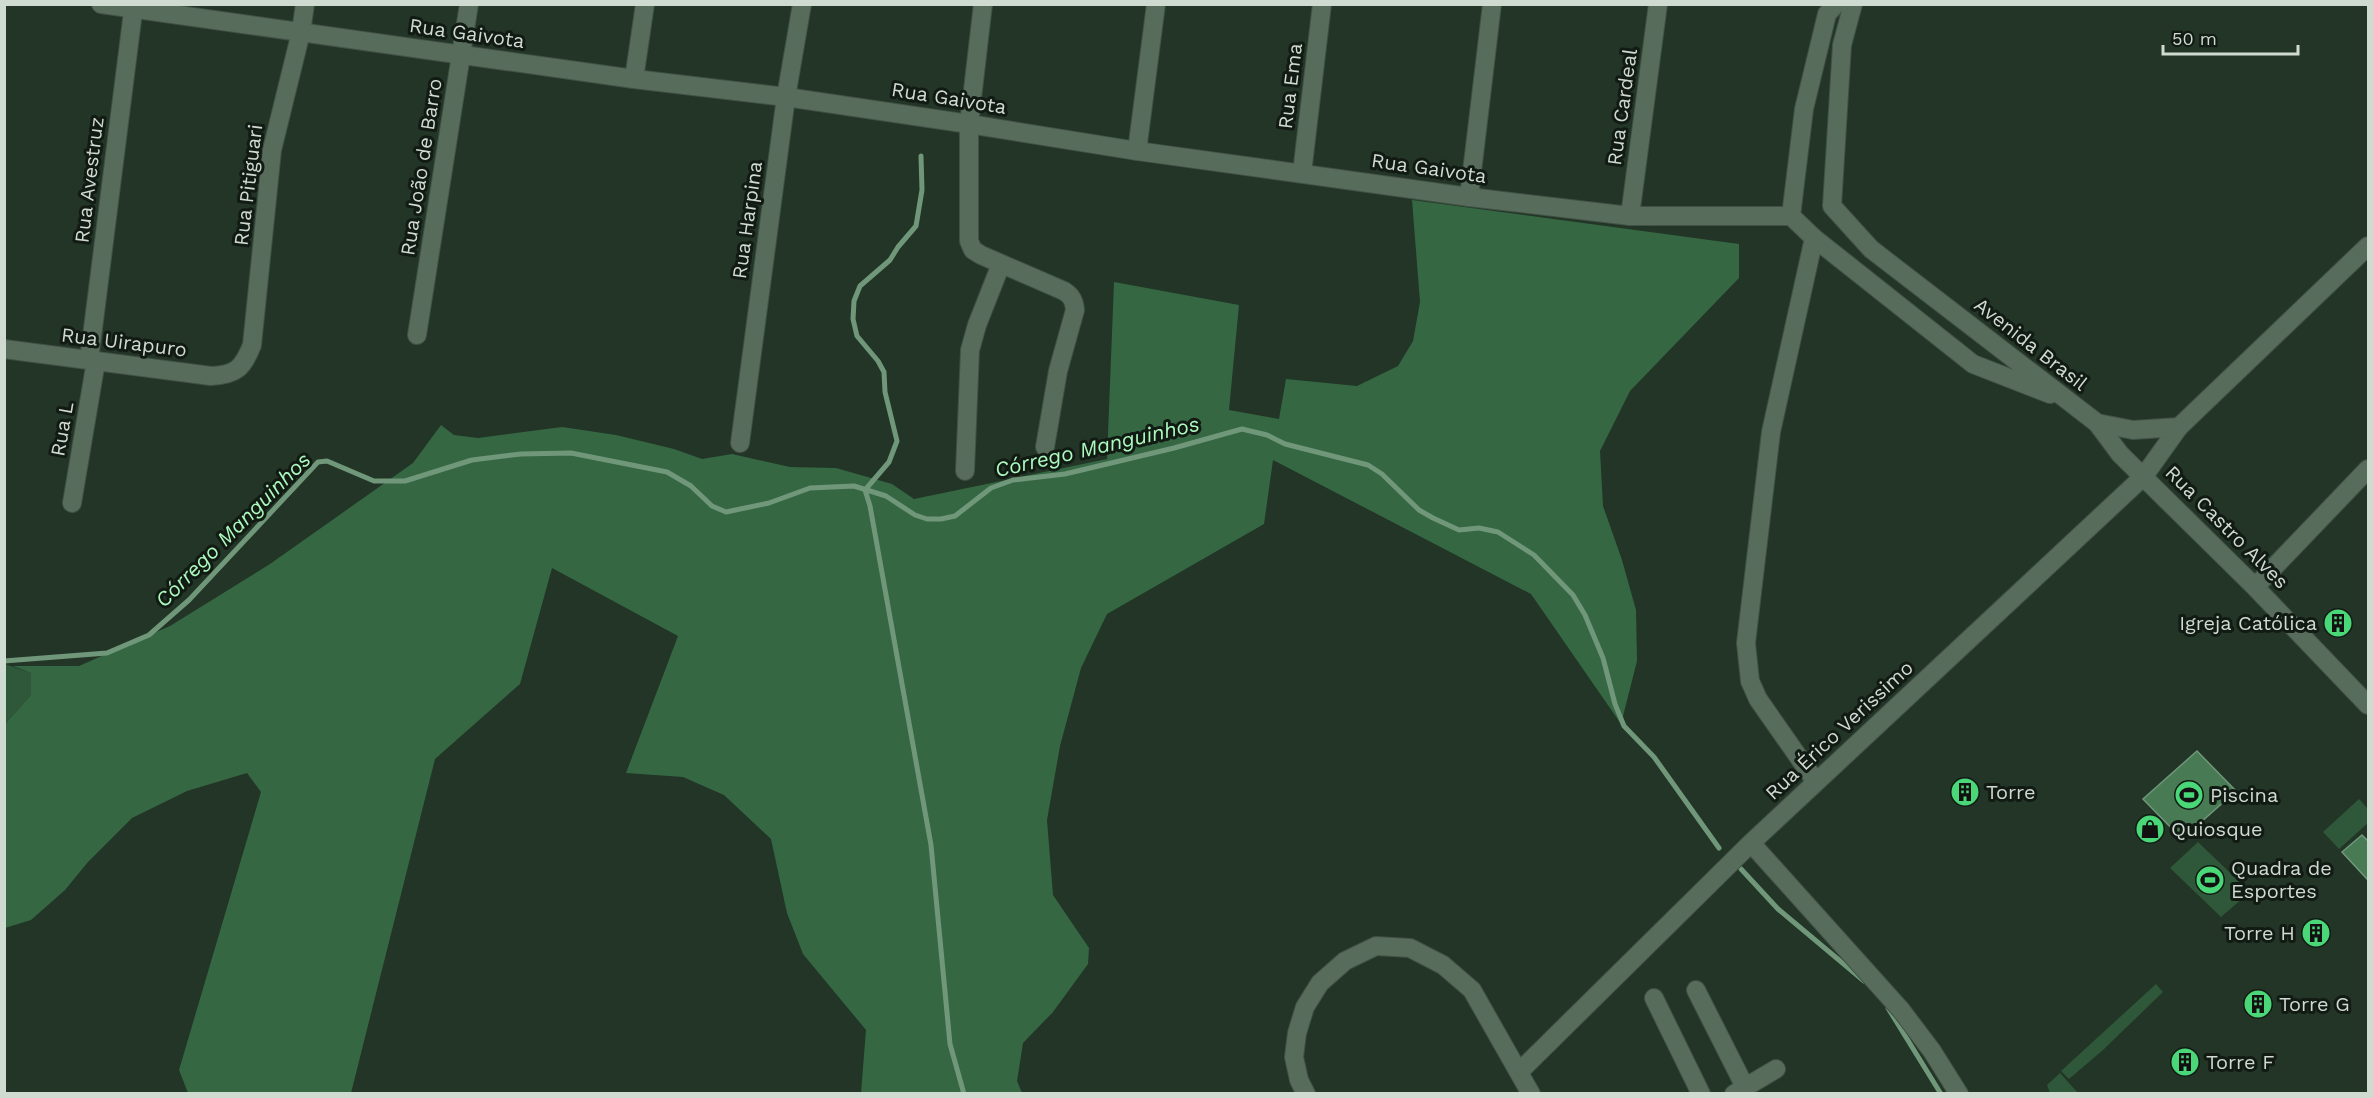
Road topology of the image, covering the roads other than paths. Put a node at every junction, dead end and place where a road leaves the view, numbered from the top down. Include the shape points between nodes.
1 (101, 4) edge
2 (305, 4) edge
3 (469, 4) edge
4 (645, 4) edge
5 (802, 4) edge
6 (983, 4) edge
7 (1156, 4) edge
8 (1322, 4) edge
9 (1492, 4) edge
10 (1658, 4) edge
11 (1836, 4) edge
12 (1853, 4) edge
13 (133, 7) edge
14 (301, 32) junction
15 (462, 55) junction
16 (634, 79) junction
17 (786, 97) junction
18 (969, 123) junction
19 (1137, 151) junction
20 (1302, 173) junction
21 (1469, 197) junction
22 (1630, 216) junction
23 (1791, 216) junction
24 (1814, 238) junction
25 (2368, 246) edge
26 (1001, 264) junction
27 (417, 335) dead end
28 (4, 349) edge
29 (92, 361) junction
30 (237, 369) joint
31 (2069, 402) junction
32 (2097, 423) junction
33 (2179, 427) junction
34 (740, 443) dead end
35 (1045, 447) dead end
36 (965, 471) dead end
37 (2367, 472) edge
38 (2144, 476) junction
39 (72, 503) dead end
40 (2254, 587) junction
41 (2367, 701) edge
42 (1816, 782) junction
43 (1748, 846) junction
44 (1696, 990) dead end
45 (1654, 998) dead end
46 (1776, 1069) dead end
47 (1519, 1072) junction
48 (1740, 1090) edge
49 (1306, 1094) edge
50 (1531, 1094) edge
51 (1701, 1094) edge
52 (1959, 1094) edge

1 - 13 street, Rua Gaivota
2 - 14 street, Rua Pitiguari
3 - 15 street, Rua João de Barro
4 - 16 street
5 - 17 street, Rua Harpina
6 - 18 street
7 - 19 street
8 - 20 street, Rua Ema
9 - 21 street
10 - 22 street, Rua Cardeal
11 - 23 street via 1827,14 1804,109
12 - 31 street, Avenida Brasil via 1842,45 1832,206 1870,249
13 - 14 street, Rua Gaivota
13 - 29 street, Rua Avestruz
14 - 15 street, Rua Gaivota
14 - 30 street, Rua Pitiguari via 272,150 252,345
15 - 16 street, Rua Gaivota
15 - 27 street, Rua João de Barro
16 - 17 street, Rua Gaivota
17 - 18 street, Rua Gaivota
17 - 34 street, Rua Harpina
18 - 19 street, Rua Gaivota
18 - 26 street via 969,241 973,250
19 - 20 street, Rua Gaivota
20 - 21 street, Rua Gaivota
21 - 22 street, Rua Gaivota
22 - 23 street, Rua Gaivota
23 - 24 street
24 - 31 street via 1973,364
24 - 42 street via 1771,432 1746,653 1750,681 1758,699
25 - 33 street
26 - 35 street via 1064,291 1074,303
26 - 36 street via 970,350
28 - 29 street, Rua Uirapuro
29 - 30 street, Rua Uirapuro via 211,376 227,375
29 - 39 street, Rua L
31 - 32 street, Avenida Brasil
32 - 33 street, Avenida Brasil via 2133,430
32 - 38 street via 2120,454
33 - 38 street, Rua Castro Alves
37 - 40 street
38 - 40 street, Rua Castro Alves
38 - 42 street, Rua Érico Verissimo
40 - 41 street, Rua Castro Alves
42 - 43 street, Rua Érico Verissimo
43 - 47 street, Rua Érico Verissimo
43 - 52 street via 1901,1010
44 - 48 street
45 - 51 street
46 - 48 street
47 - 49 street via 1472,990 1443,965 1410,948 1376,946 1344,961 1320,983 1305,1007 1294,1057
47 - 50 street

